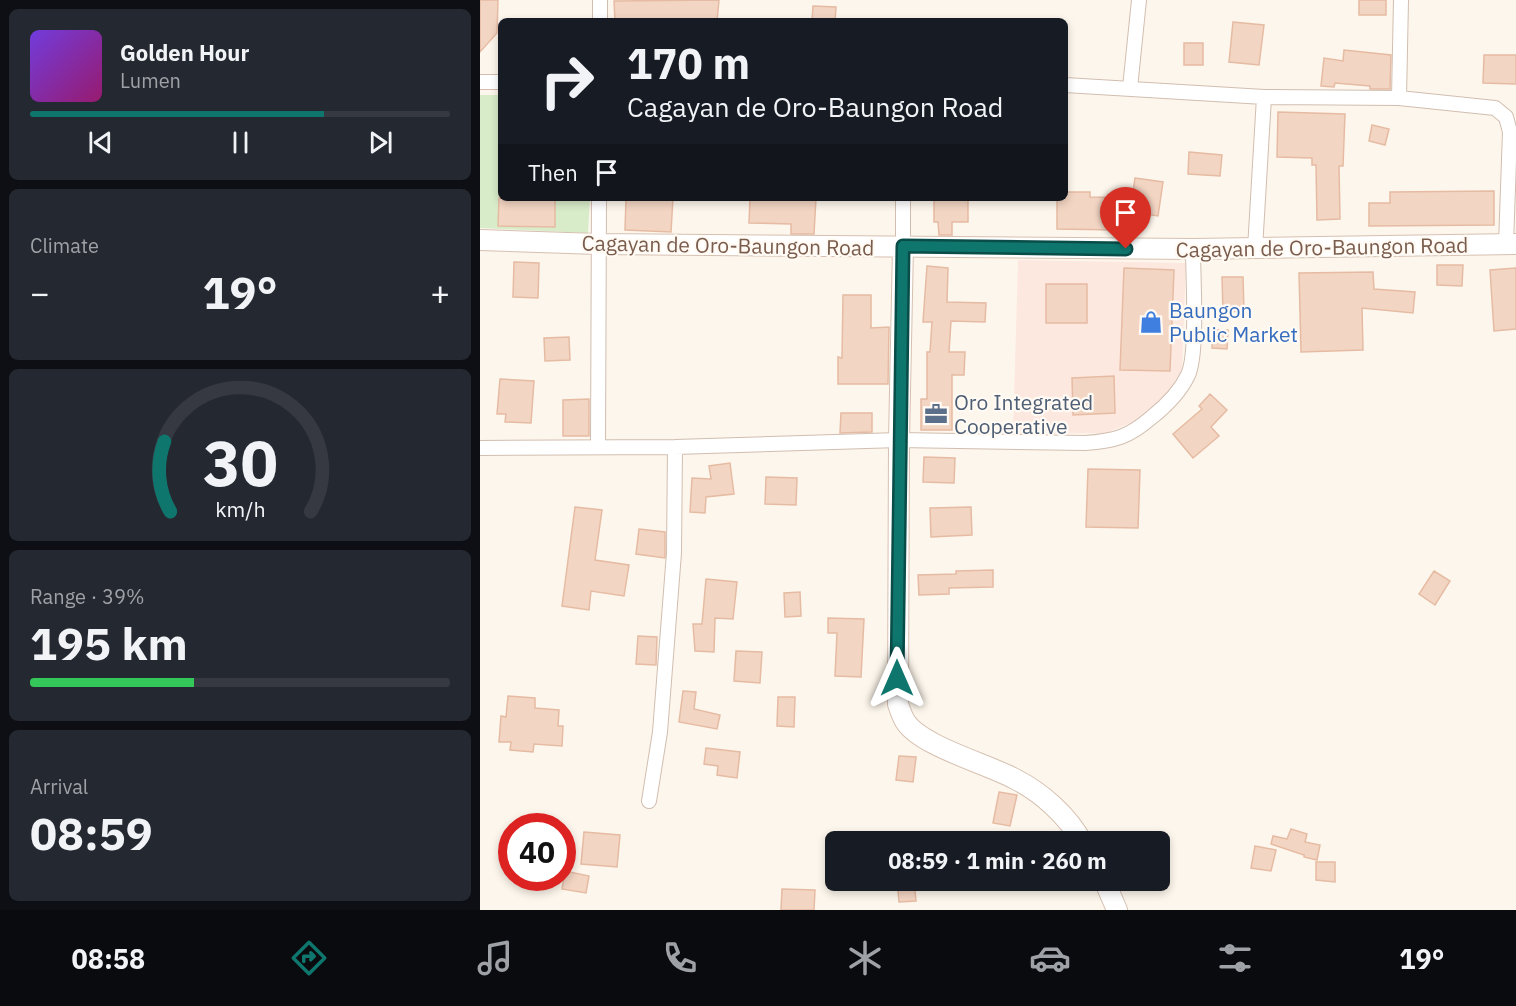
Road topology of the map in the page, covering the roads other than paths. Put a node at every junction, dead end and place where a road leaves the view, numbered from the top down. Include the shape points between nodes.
1 (600, 0) edge
2 (1139, 0) edge
3 (1401, 0) edge
4 (600, 18) edge
5 (480, 82) edge
6 (498, 82) edge
7 (1068, 85) edge
8 (1130, 88) junction
9 (1264, 97) junction
10 (1399, 98) junction
11 (599, 201) edge
12 (903, 201) edge
13 (480, 240) edge
14 (598, 244) junction
15 (1511, 244) edge
16 (903, 246) junction
17 (1193, 249) junction
18 (1255, 249) junction
19 (899, 440) junction
20 (598, 446) junction
21 (675, 447) junction
22 (480, 448) edge
23 (649, 801) dead end
24 (1074, 831) edge
25 (1109, 891) edge
26 (1117, 910) edge

1 - 4 street
2 - 8 street
3 - 10 street
5 - 6 street
7 - 8 street
8 - 9 street
9 - 10 street
9 - 18 street
10 - 15 street via 1488,106 1506,117 1510,132
11 - 14 street
12 - 16 street
13 - 14 main road, Cagayan de Oro-Baungon Road
14 - 16 main road, Cagayan de Oro-Baungon Road
14 - 20 street
15 - 18 main road, Cagayan de Oro-Baungon Road
16 - 17 main road, Cagayan de Oro-Baungon Road
16 - 19 main road
17 - 18 main road, Cagayan de Oro-Baungon Road
17 - 19 street via 1193,345 1189,373 1172,401 1138,429 1112,441 1085,443
19 - 21 street
19 - 24 main road via 897,678 898,704 905,722 929,741 1016,779 1061,814
20 - 21 street
20 - 22 street
21 - 23 street via 674,553 660,732
25 - 26 main road

